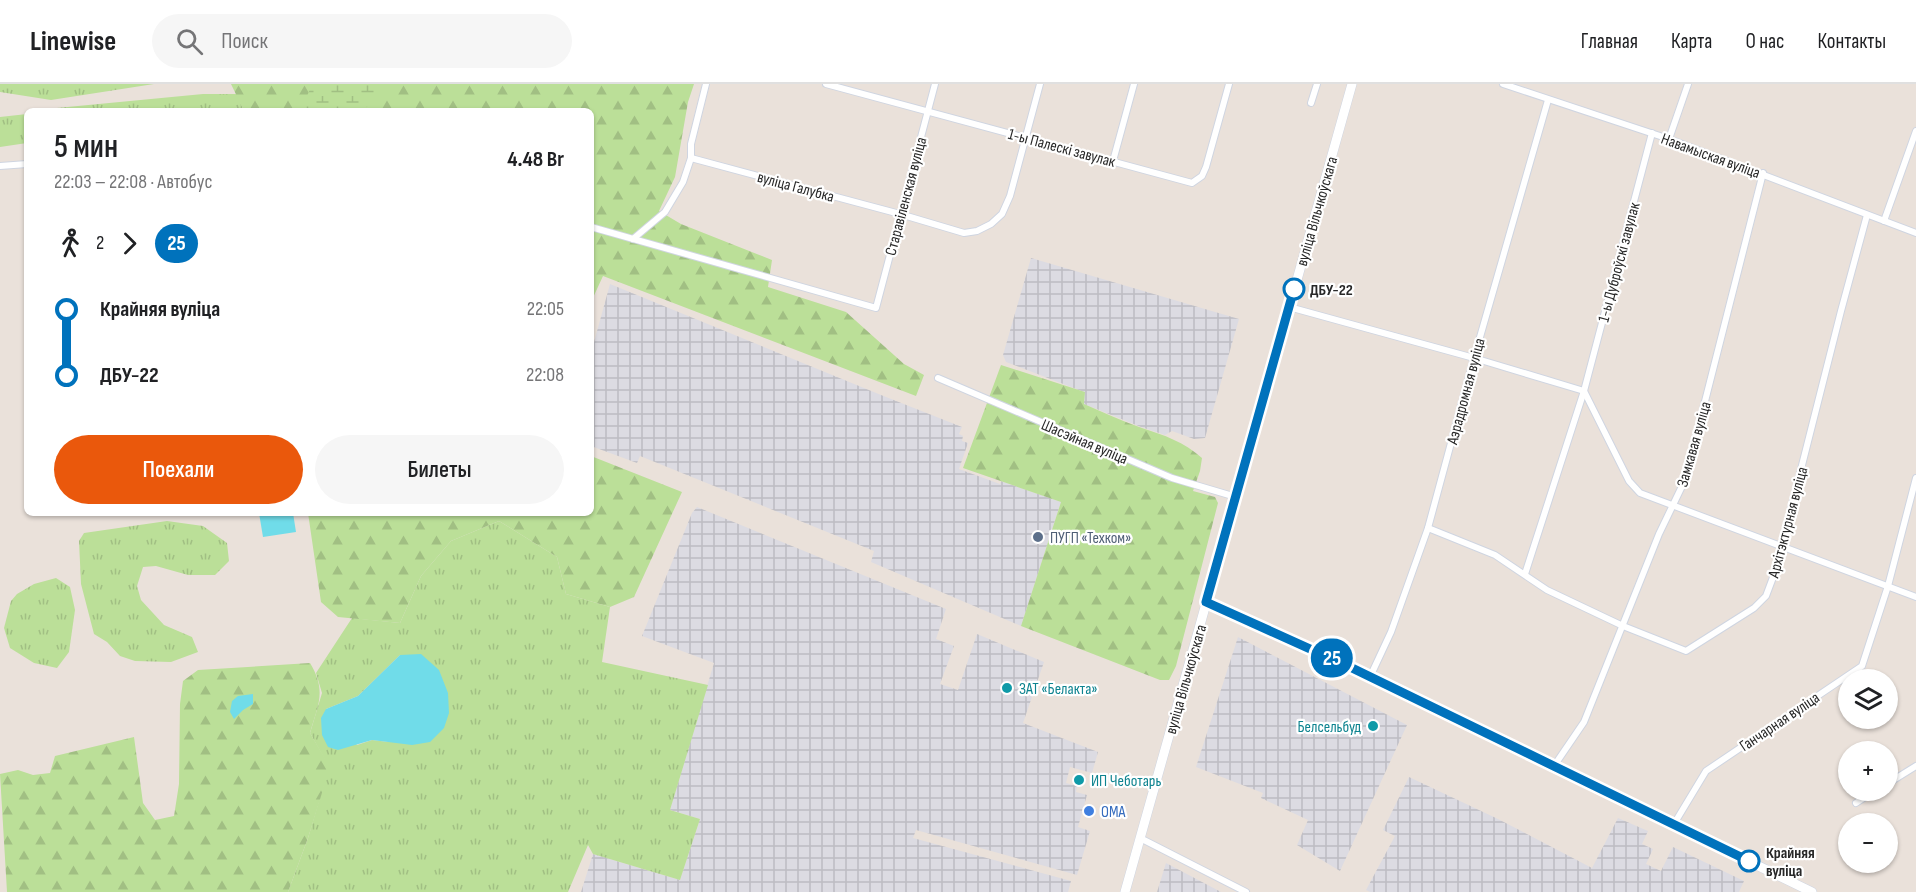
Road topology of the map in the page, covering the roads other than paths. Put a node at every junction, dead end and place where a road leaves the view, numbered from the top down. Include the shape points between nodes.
1 (706, 84) edge
2 (826, 84) edge
3 (935, 84) edge
4 (1040, 84) edge
5 (1134, 84) edge
6 (1229, 84) edge
7 (1317, 84) edge
8 (1352, 84) edge
9 (1503, 84) edge
10 (1688, 84) edge
11 (1548, 100) junction
12 (1311, 104) dead end
13 (928, 112) junction
14 (1916, 131) edge
15 (1652, 133) junction
16 (1026, 138) junction
17 (1669, 139) junction
18 (691, 159) junction
19 (1113, 161) junction
20 (24, 164) edge
21 (0, 166) edge
22 (1763, 173) junction
23 (900, 214) junction
24 (1867, 215) junction
25 (1884, 221) junction
26 (594, 228) edge
27 (1916, 233) edge
28 (633, 239) junction
29 (1289, 307) junction
30 (1474, 358) junction
31 (938, 378) dead end
32 (1584, 391) junction
33 (1916, 478) edge
34 (1236, 497) junction
35 (1673, 507) junction
36 (1428, 528) junction
37 (1782, 547) junction
38 (1525, 574) junction
39 (1888, 586) junction
40 (1916, 597) edge
41 (1206, 602) junction
42 (1623, 626) junction
43 (1370, 677) junction
44 (1554, 766) junction
45 (1916, 766) edge
46 (1898, 777) edge
47 (1859, 801) edge
48 (1856, 803) dead end
49 (1674, 824) junction
50 (1140, 838) junction
51 (1125, 892) edge
52 (1246, 892) edge
53 (1812, 892) edge

1 - 18 street
2 - 13 street, 1-ы Палескі завулак
3 - 13 street, Старавіленская вуліца
4 - 16 street, вуліца Галубка
5 - 19 street
6 - 19 street, 1-ы Палескі завулак via 1202,176 1192,183
7 - 12 street
8 - 29 main road, вуліца Вільчкоўскага
9 - 11 street, Навамыская вуліца
10 - 17 street
11 - 15 street, Навамыская вуліца
11 - 30 street, Аэрадромная вуліца
13 - 16 street, 1-ы Палескі завулак
13 - 23 street, Старавіленская вуліца
14 - 25 street
15 - 17 street, Навамыская вуліца
15 - 32 street, 1-ы Дуброўскі завулак
16 - 19 street, 1-ы Палескі завулак
16 - 23 street, вуліца Галубка via 1010,196 1002,214 991,224 964,233
17 - 22 street, Навамыская вуліца
18 - 23 street, вуліца Галубка
18 - 28 street via 665,212
20 - 21 street
22 - 24 street, Навамыская вуліца
22 - 35 street, Замкавая вуліца via 1685,480
23 - 28 street, Старавіленская вуліца via 876,308
24 - 25 street, Навамыская вуліца
24 - 37 street, Архітэктурная вуліца
25 - 27 street, Навамыская вуліца
26 - 28 street
29 - 30 street
29 - 34 main road, вуліца Вільчкоўскага
30 - 32 street
30 - 36 street, Аэрадромная вуліца
31 - 34 street, Шасэйная вуліца via 1172,478
32 - 35 street via 1629,481 1640,494
32 - 38 street, 1-ы Дуброўскі завулак
33 - 39 street, Ганчарная вуліца
34 - 41 main road, вуліца Вільчкоўскага
35 - 37 street
35 - 42 street, Замкавая вуліца
36 - 38 street, Архітэктурная вуліца via 1495,555
36 - 43 street, Аэрадромная вуліца via 1391,632
37 - 39 street
37 - 42 street, Архітэктурная вуліца via 1766,596 1754,608 1686,651
38 - 42 street, Архітэктурная вуліца via 1547,590
39 - 40 street
39 - 49 street, Ганчарная вуліца via 1862,666 1706,771
41 - 43 main road
41 - 50 main road, вуліца Вільчкоўскага
42 - 44 street, Замкавая вуліца via 1584,722
43 - 44 main road
44 - 49 main road
45 - 46 street
47 - 48 street
49 - 53 main road
50 - 51 main road, вуліца Вільчкоўскага
50 - 52 street

